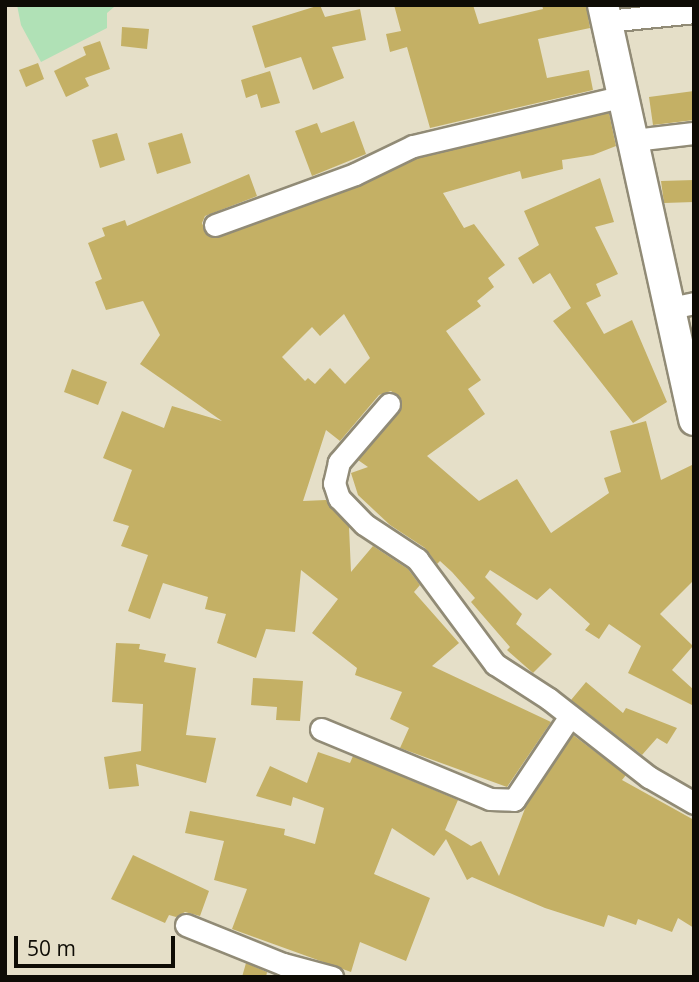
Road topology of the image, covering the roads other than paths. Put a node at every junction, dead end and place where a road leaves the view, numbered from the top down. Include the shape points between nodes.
1 (694, 12) edge
2 (605, 13) edge
3 (620, 97) junction
4 (694, 133) edge
5 (634, 140) junction
6 (215, 225) dead end
7 (682, 305) edge
8 (389, 404) dead end
9 (694, 420) edge
10 (570, 716) junction
11 (321, 729) dead end
12 (694, 803) edge
13 (186, 925) dead end
14 (332, 977) edge

1 - 2 street
2 - 3 street
3 - 5 street
3 - 6 street via 413,146 355,174
4 - 5 street
5 - 7 street
7 - 9 street
8 - 10 street via 339,463 334,483 339,498 364,524 417,559 489,658
10 - 11 street via 514,800 490,799
10 - 12 street via 649,777
13 - 14 street via 284,964

